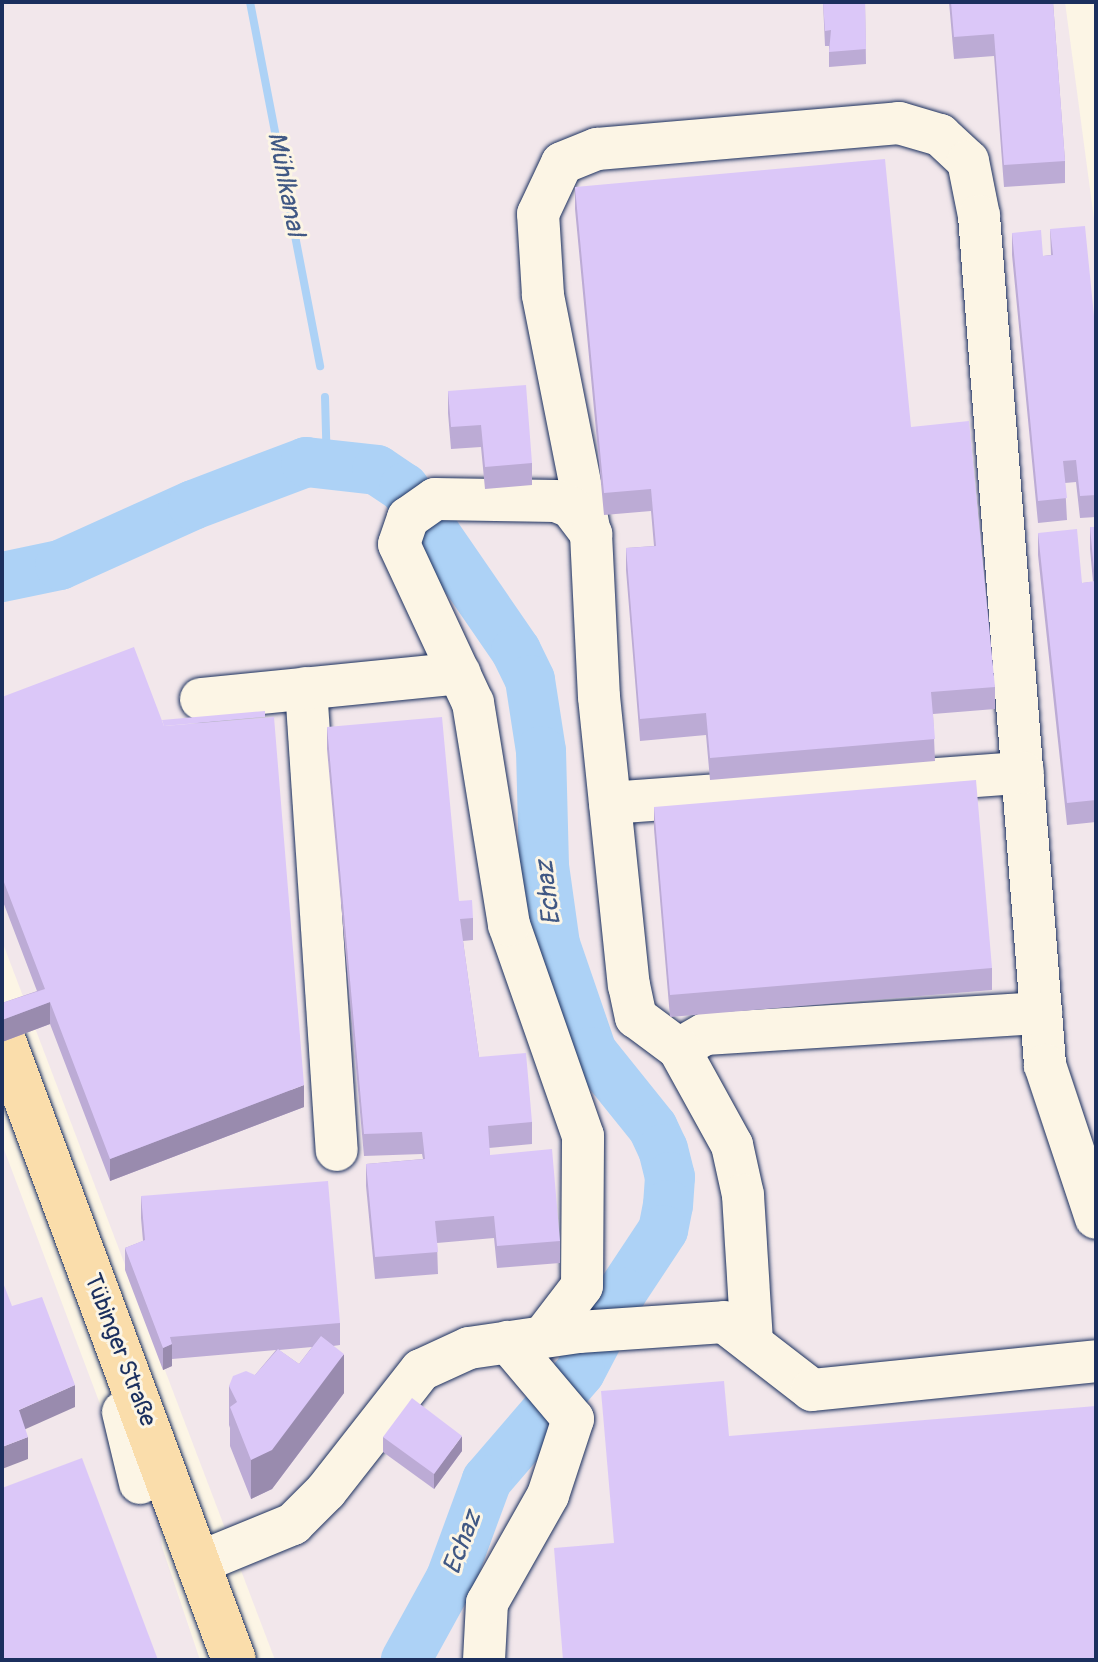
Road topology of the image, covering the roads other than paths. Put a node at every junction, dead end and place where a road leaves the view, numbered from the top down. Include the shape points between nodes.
1 (591, 534) junction
2 (460, 673) junction
3 (306, 688) junction
4 (201, 699) dead end
5 (1023, 773) junction
6 (610, 803) junction
7 (1041, 1013) junction
8 (4, 1041) edge
9 (679, 1049) junction
10 (337, 1150) dead end
11 (1096, 1218) edge
12 (102, 1303) junction
13 (544, 1337) junction
14 (752, 1343) junction
15 (1096, 1361) edge
16 (140, 1483) dead end
17 (198, 1563) junction
18 (234, 1660) edge
19 (484, 1660) edge

1 - 2 lane via 571,507 556,501 422,508 399,544
1 - 5 lane via 543,295 538,214 562,163 597,149 899,123 940,135 968,161 979,216
1 - 6 lane
2 - 3 lane
2 - 13 lane via 473,703 509,925 583,1136 582,1286
3 - 4 lane
3 - 10 lane
5 - 6 lane
5 - 7 lane
6 - 9 lane via 636,1017
7 - 9 lane via 705,1034
7 - 11 lane via 1045,1065
8 - 12 main road, Tübinger Straße
9 - 14 lane via 732,1145 743,1195
12 - 16 lane via 99,1347 136,1447
12 - 17 main road, Tübinger Straße
13 - 14 lane via 724,1322
13 - 17 lane via 469,1348 429,1364 310,1510 280,1534
13 - 19 lane via 542,1381 573,1419 548,1495 487,1603
14 - 15 lane via 812,1390
17 - 18 main road, Tübinger Straße

